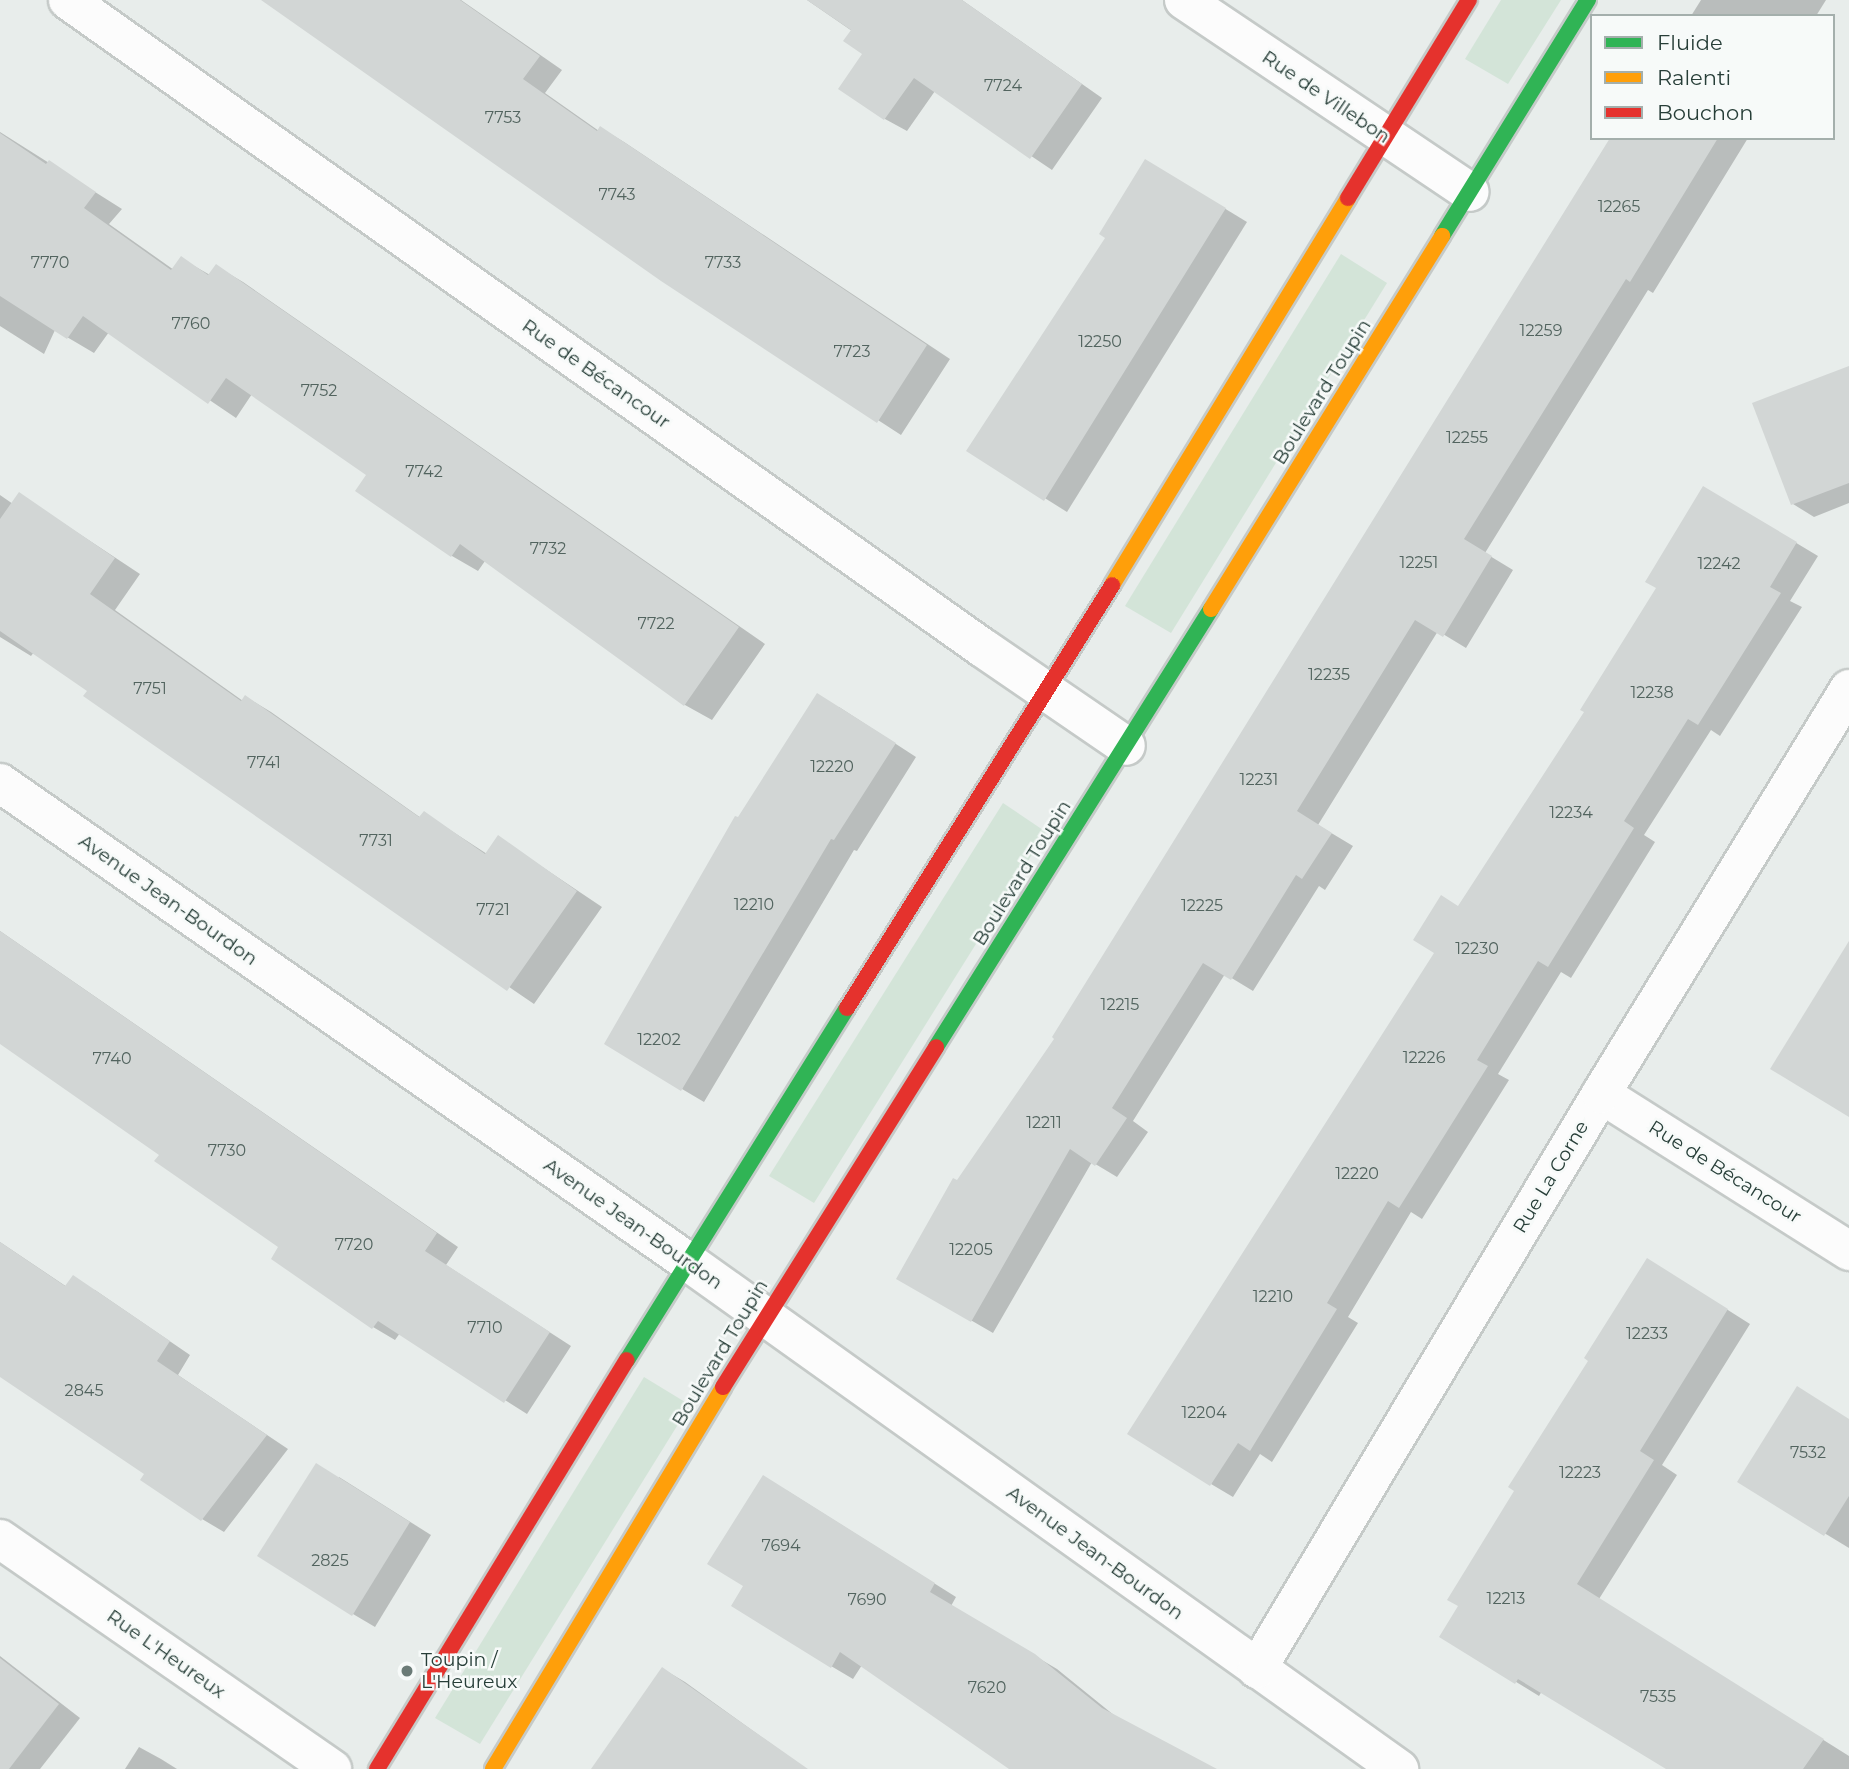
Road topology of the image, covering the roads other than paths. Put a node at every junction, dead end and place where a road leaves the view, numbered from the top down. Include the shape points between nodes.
1 (68, 0) edge
2 (1184, 0) edge
3 (1469, 0) edge
4 (1588, 0) edge
5 (1384, 137) junction
6 (1470, 192) junction
7 (1849, 689) edge
8 (1046, 692) junction
9 (1126, 746) junction
10 (0, 783) edge
11 (1601, 1094) junction
12 (1849, 1251) edge
13 (687, 1261) junction
14 (765, 1318) junction
15 (0, 1539) edge
16 (1257, 1669) junction
17 (332, 1769) edge
18 (377, 1769) edge
19 (493, 1769) edge
20 (1399, 1769) edge

1 - 8 street, Rue de Bécancour
2 - 5 street, Rue de Villebon
3 - 5 street
4 - 6 street, Boulevard Toupin
5 - 6 street, Rue de Villebon
5 - 8 street
6 - 9 street, Boulevard Toupin
7 - 11 street, Rue La Corne
8 - 9 street, Rue de Bécancour
8 - 13 street
9 - 14 street, Boulevard Toupin
10 - 13 street, Avenue Jean-Bourdon
11 - 12 street, Rue de Bécancour
11 - 16 street, Rue La Corne
13 - 14 street, Avenue Jean-Bourdon
13 - 18 street
14 - 16 street, Avenue Jean-Bourdon
14 - 19 street, Boulevard Toupin
15 - 17 street, Rue L'Heureux
16 - 20 street, Avenue Jean-Bourdon

